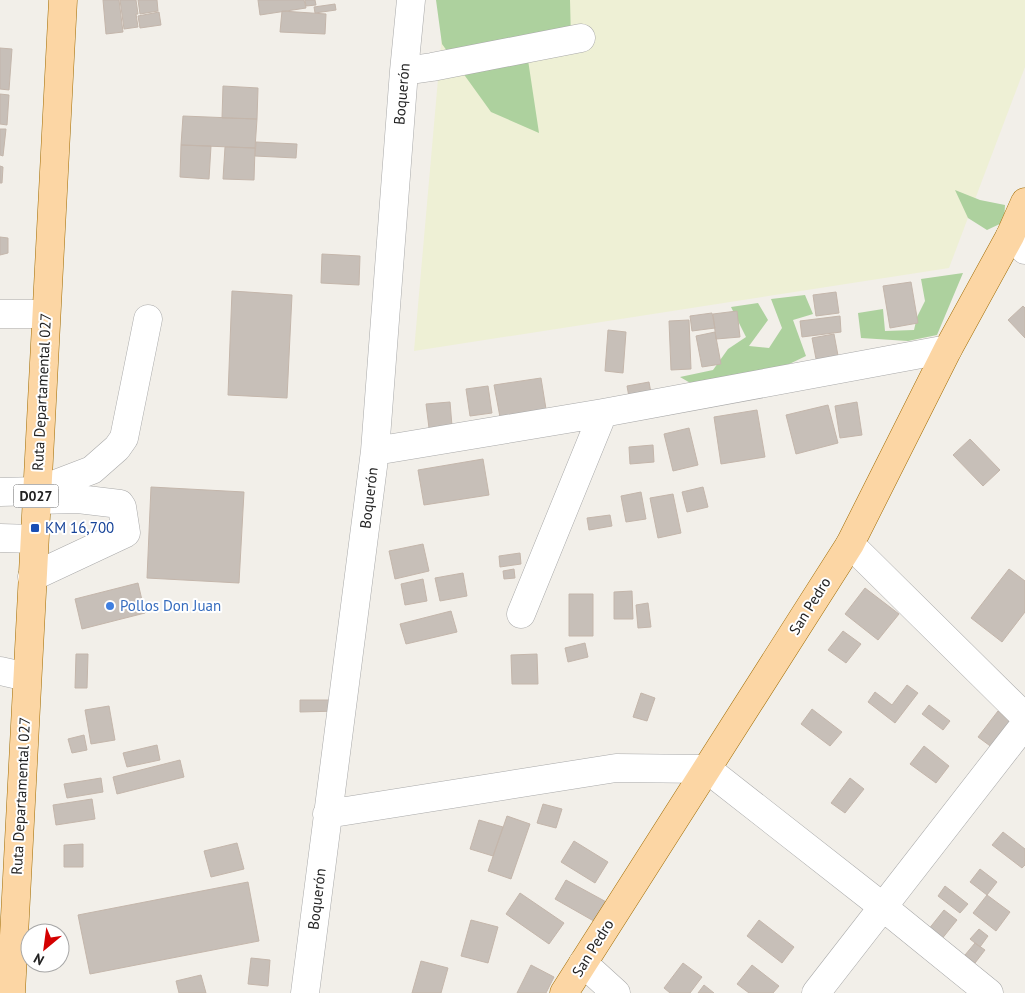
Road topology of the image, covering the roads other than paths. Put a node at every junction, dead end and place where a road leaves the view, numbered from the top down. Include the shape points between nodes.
1 (63, 0) edge
2 (411, 0) edge
3 (581, 38) dead end
4 (404, 71) junction
5 (1025, 202) edge
6 (1018, 243) edge
7 (0, 314) edge
8 (46, 314) junction
9 (148, 319) dead end
10 (948, 349) junction
11 (603, 413) junction
12 (375, 451) junction
13 (0, 492) edge
14 (36, 496) junction
15 (0, 538) edge
16 (34, 539) junction
17 (850, 544) junction
18 (32, 577) junction
19 (520, 614) dead end
20 (0, 670) edge
21 (27, 677) junction
22 (1025, 717) edge
23 (1025, 724) edge
24 (707, 768) junction
25 (327, 814) junction
26 (883, 907) junction
27 (583, 964) junction
28 (11, 993) edge
29 (305, 993) edge
30 (564, 993) edge
31 (616, 993) edge
32 (816, 993) edge
33 (988, 993) edge

1 - 8 main road, Ruta Departamental 027 / D027
2 - 4 street, Boquerón
3 - 4 street
4 - 12 street, Boquerón
5 - 6 main road, San Pedro
6 - 10 main road, San Pedro
7 - 8 street
8 - 14 main road, Ruta Departamental 027 / D027
9 - 14 street via 124,438 92,470
10 - 11 street
10 - 17 main road, San Pedro
11 - 12 street
11 - 19 street
12 - 25 street, Boquerón
13 - 14 street
14 - 16 main road, Ruta Departamental 027 / D027
14 - 18 street via 120,504 126,533
15 - 16 street
16 - 18 main road, Ruta Departamental 027 / D027
17 - 22 street
17 - 24 main road, San Pedro
18 - 21 main road, Ruta Departamental 027 / D027
20 - 21 street
21 - 28 main road, Ruta Departamental 027 / D027
23 - 26 street
24 - 25 street via 616,768
24 - 26 street
24 - 27 main road, San Pedro
25 - 29 street, Boquerón
26 - 32 street
26 - 33 street
27 - 30 main road, San Pedro
27 - 31 street

